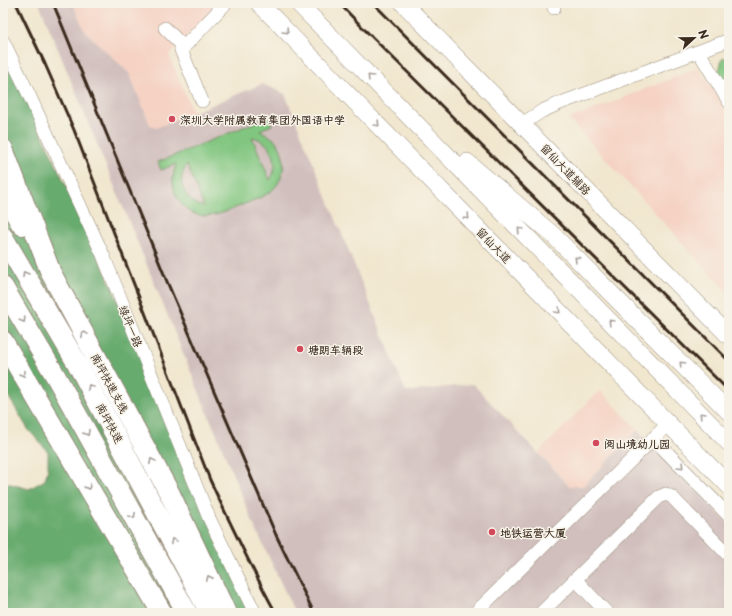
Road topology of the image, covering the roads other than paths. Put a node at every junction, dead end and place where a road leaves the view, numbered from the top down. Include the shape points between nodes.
1 (226, 3) edge
2 (259, 3) edge
3 (298, 3) edge
4 (403, 3) edge
5 (416, 3) edge
6 (165, 28) dead end
7 (729, 40) edge
8 (3, 41) edge
9 (184, 47) junction
10 (699, 52) junction
11 (392, 99) junction
12 (202, 100) dead end
13 (729, 102) edge
14 (526, 122) junction
15 (3, 149) edge
16 (3, 193) edge
17 (3, 237) edge
18 (51, 274) junction
19 (3, 287) edge
20 (729, 323) edge
21 (729, 336) edge
22 (3, 341) edge
23 (729, 412) edge
24 (668, 424) junction
25 (654, 438) junction
26 (729, 443) edge
27 (729, 486) edge
28 (729, 516) edge
29 (729, 556) edge
30 (575, 579) junction
31 (162, 613) edge
32 (187, 613) edge
33 (210, 613) edge
34 (226, 613) edge
35 (255, 613) edge
36 (475, 613) edge
37 (541, 613) edge
38 (607, 613) edge

1 - 9 street
2 -> 24 main road, 留仙大道
11 -> 3 main road
4 - 14 main road, 留仙大道辅路
5 - 14 main road, 留仙大道辅路
6 - 9 street
7 - 10 street
8 - 35 street, 绿坪一路 via 103,255 209,518
9 - 12 street via 181,50
10 - 13 street
10 - 14 street via 558,104
23 -> 11 main road via 552,234
26 -> 11 main road
14 - 20 main road, 留仙大道辅路
14 - 21 main road, 留仙大道辅路
15 - 18 highway, 南坪快速支线
16 - 18 highway
33 -> 17 highway, 南坪快速 via 77,363
34 -> 18 highway, 南坪快速支线 via 170,494
19 -> 32 highway via 55,375
22 -> 31 highway
24 - 25 street
24 - 27 main road, 留仙大道
25 -> 28 street
25 - 36 street
29 - 30 street via 672,497 666,494 659,496
30 - 37 street
30 - 38 street

